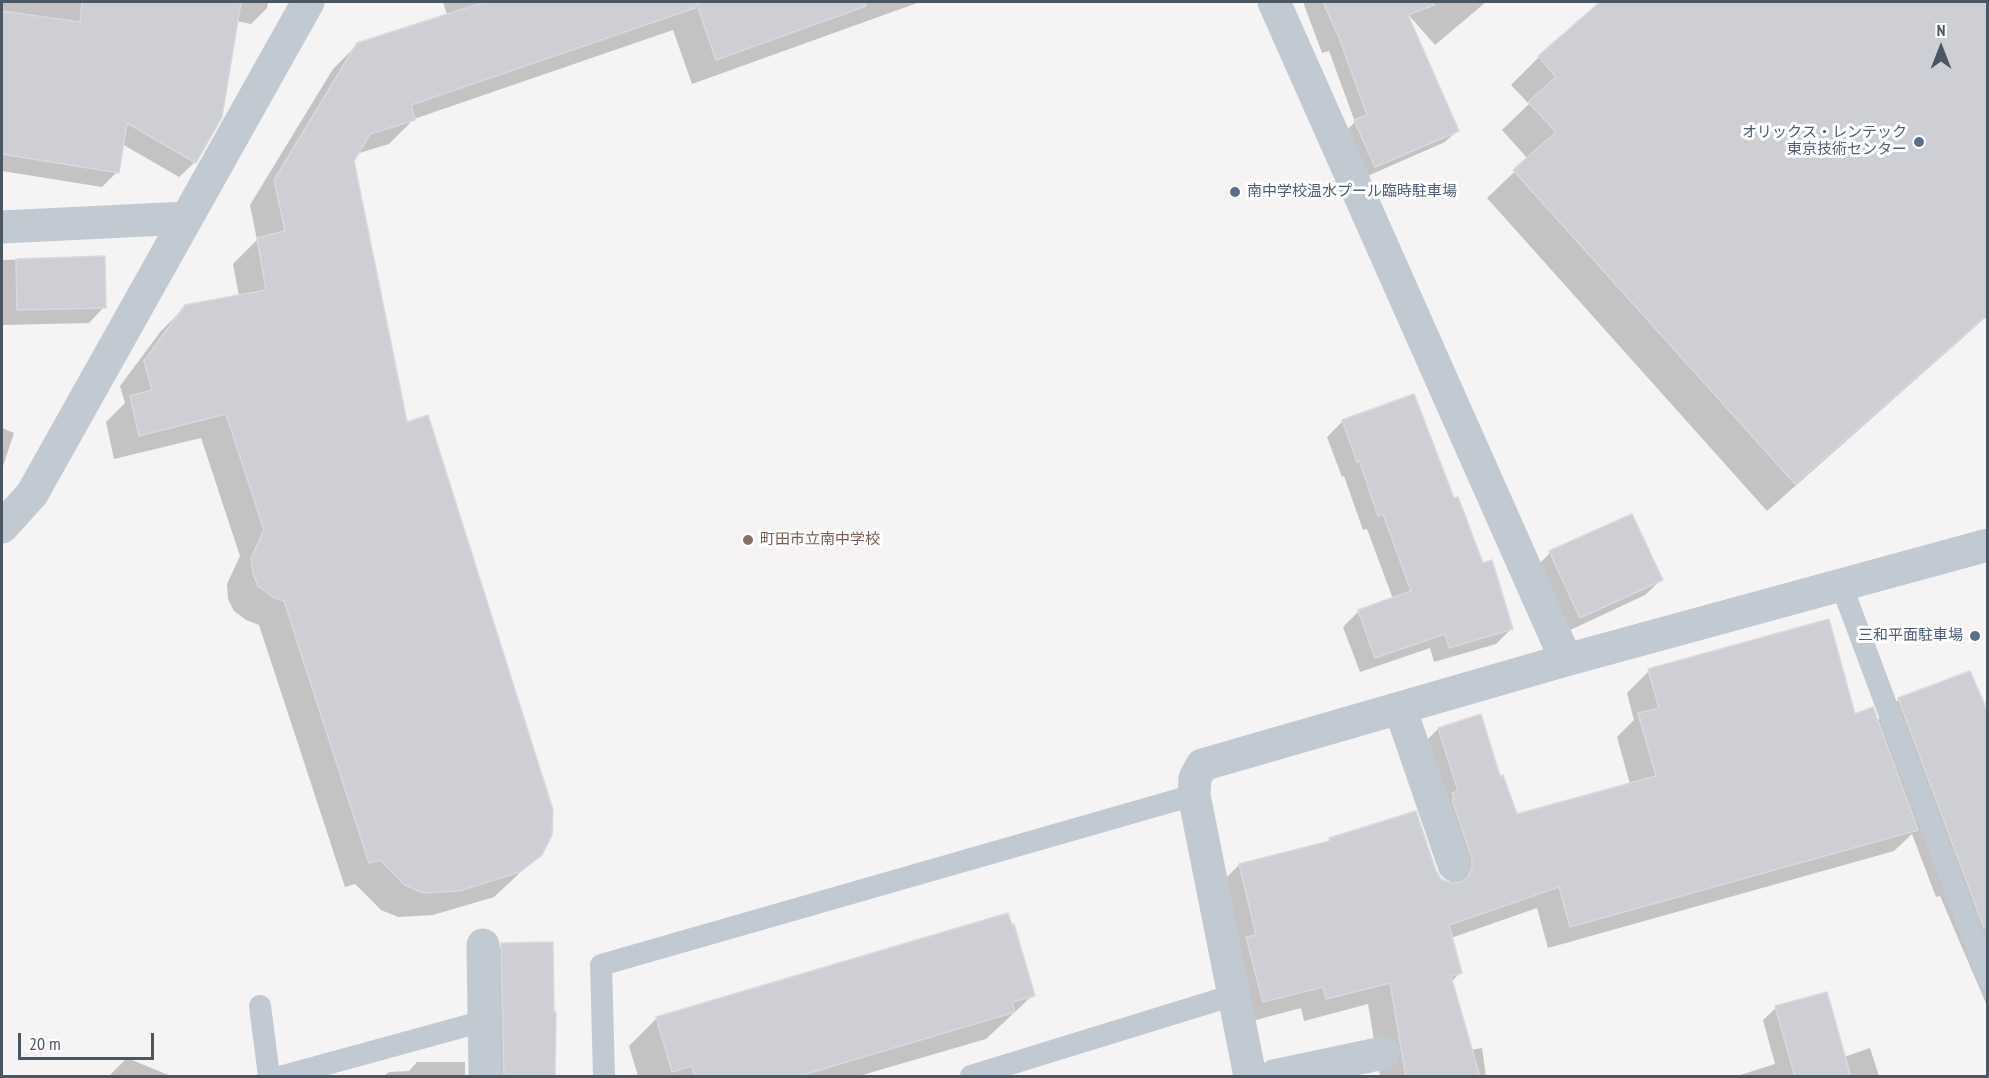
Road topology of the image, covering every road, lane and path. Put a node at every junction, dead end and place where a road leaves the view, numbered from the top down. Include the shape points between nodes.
1 (308, 2) edge
2 (1274, 2) edge
3 (187, 218) junction
4 (2, 227) edge
5 (2, 527) edge
6 (1988, 545) edge
7 (1841, 584) junction
8 (1566, 660) junction
9 (1400, 708) junction
10 (1194, 795) junction
11 (1454, 865) dead end
12 (483, 945) dead end
13 (1988, 978) edge
14 (1234, 995) junction
15 (260, 1006) dead end
16 (484, 1021) junction
17 (1383, 1053) dead end
18 (269, 1077) edge
19 (283, 1077) edge
20 (485, 1077) edge
21 (604, 1077) edge
22 (971, 1077) edge
23 (1250, 1077) edge
24 (1274, 1077) edge

1 - 3 street
2 - 8 street
3 - 4 street
3 - 5 street via 32,494
6 - 7 street
7 - 8 street
7 - 13 lane
8 - 9 street
9 - 10 street via 1202,765 1195,778
9 - 11 street
10 - 14 street
10 - 21 lane via 601,965
12 - 16 street
14 - 22 lane
14 - 23 street
15 - 18 lane
16 - 19 lane
16 - 20 street
17 - 24 street

